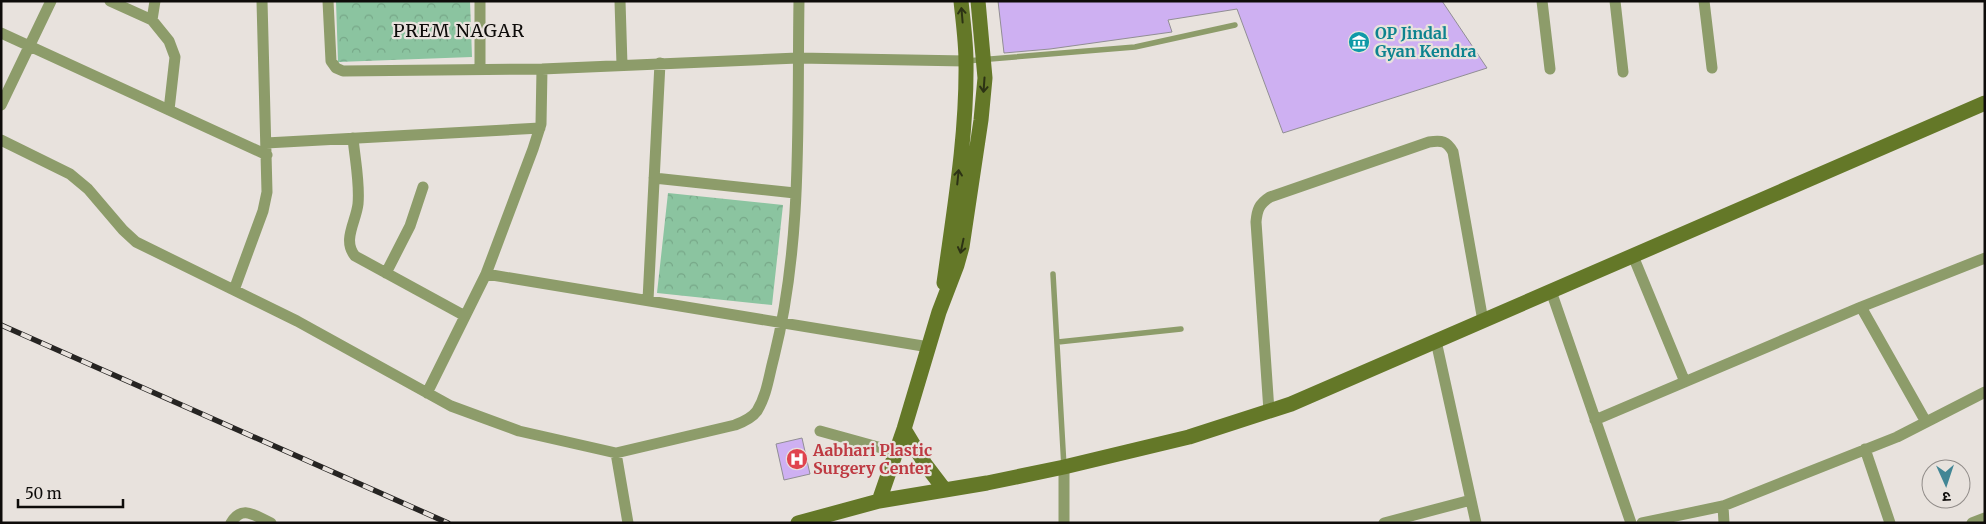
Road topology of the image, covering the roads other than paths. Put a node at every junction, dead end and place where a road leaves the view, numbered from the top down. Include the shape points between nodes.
1 (51, 1) edge
2 (110, 1) edge
3 (155, 1) edge
4 (262, 1) edge
5 (328, 1) edge
6 (480, 1) edge
7 (620, 1) edge
8 (799, 1) edge
9 (961, 1) edge
10 (978, 1) edge
11 (1542, 1) edge
12 (1615, 1) edge
13 (1704, 1) edge
14 (152, 20) junction
15 (1235, 25) dead end
16 (1, 33) edge
17 (30, 45) junction
18 (798, 58) junction
19 (984, 60) junction
20 (966, 61) junction
21 (660, 63) junction
22 (622, 65) junction
23 (542, 68) junction
24 (1550, 68) dead end
25 (1712, 68) dead end
26 (480, 69) junction
27 (1623, 72) dead end
28 (1985, 103) edge
29 (1, 105) edge
30 (169, 110) junction
31 (540, 128) junction
32 (353, 138) junction
33 (1, 140) edge
34 (266, 143) junction
35 (267, 155) junction
36 (654, 178) junction
37 (424, 187) dead end
38 (795, 192) junction
39 (1633, 256) junction
40 (1985, 258) edge
41 (386, 273) junction
42 (486, 274) junction
43 (1053, 274) dead end
44 (234, 290) junction
45 (1551, 291) junction
46 (648, 300) junction
47 (1861, 307) junction
48 (940, 312) junction
49 (464, 316) junction
50 (1483, 321) junction
51 (782, 322) junction
52 (1181, 329) dead end
53 (1436, 341) junction
54 (1058, 342) junction
55 (929, 347) junction
56 (1685, 382) junction
57 (1985, 392) edge
58 (427, 393) junction
59 (1269, 411) junction
60 (1595, 420) junction
61 (1926, 422) junction
62 (904, 429) junction
63 (820, 431) dead end
64 (1865, 449) junction
65 (896, 452) junction
66 (616, 453) junction
67 (1064, 467) junction
68 (944, 490) junction
69 (1471, 500) junction
70 (879, 501) junction
71 (1723, 506) junction
72 (1985, 518) edge
73 (231, 523) edge
74 (271, 523) edge
75 (628, 523) edge
76 (798, 523) edge
77 (1064, 523) edge
78 (1384, 523) edge
79 (1476, 523) edge
80 (1631, 523) edge
81 (1642, 523) edge
82 (1724, 523) edge
83 (1890, 523) edge
84 (1972, 523) edge

1 - 17 street
2 - 14 street
3 - 14 street
4 - 34 street
5 - 26 street via 330,54 336,68 343,71
6 - 26 street
7 - 22 street
8 - 18 street
20 -> 9 main road
10 - 19 main road
11 - 24 street
12 - 27 street
13 - 25 street
14 - 30 street via 169,41 175,57
15 - 19 lane via 1136,47
16 - 17 street
17 - 29 street
17 - 30 street
18 - 20 street
18 - 21 street
18 - 38 street
19 - 20 lane
19 -> 48 main road via 982,120 962,247
48 -> 20 main road via 956,201
21 - 22 street
21 - 36 street
22 - 23 street
23 - 26 street
23 - 31 street
28 - 39 main road
30 - 35 street
31 - 32 street
31 - 42 street
32 - 34 street
32 - 41 street via 359,190 349,239 350,250
33 - 44 street via 70,174 136,242
34 - 35 street
35 - 44 street via 267,192 263,211
36 - 38 street
36 - 46 street
37 - 41 street via 410,226
38 - 51 street via 793,246
39 - 45 main road
39 - 56 street
40 - 47 street
41 - 49 street
42 - 46 street
42 - 49 street
43 - 54 lane
44 - 58 street
45 - 50 main road
45 - 60 street
46 - 51 street
47 - 56 street
47 - 61 street
48 - 55 main road
49 - 58 street
50 - 53 main road
50 - 59 street via 1453,152 1448,143 1440,140 1429,142 1270,197 1261,203 1256,222
51 - 55 street
51 - 66 street via 764,395 756,412 747,420
52 - 54 lane
53 - 59 main road
53 - 69 street
54 - 67 lane
55 - 62 main road
56 - 60 street
57 - 61 street
58 - 66 street via 451,406 519,431
59 - 67 main road via 1189,437
60 - 80 street
61 - 64 street
62 - 65 main road
62 - 68 main road
63 - 65 street
64 - 71 street
64 - 83 street
65 - 70 main road
66 - 75 street
67 - 68 main road
67 - 77 street
68 - 70 main road
69 - 78 street
69 - 79 street
70 - 76 main road
71 - 81 street
71 - 82 street
72 - 84 street
73 - 74 street via 242,512

